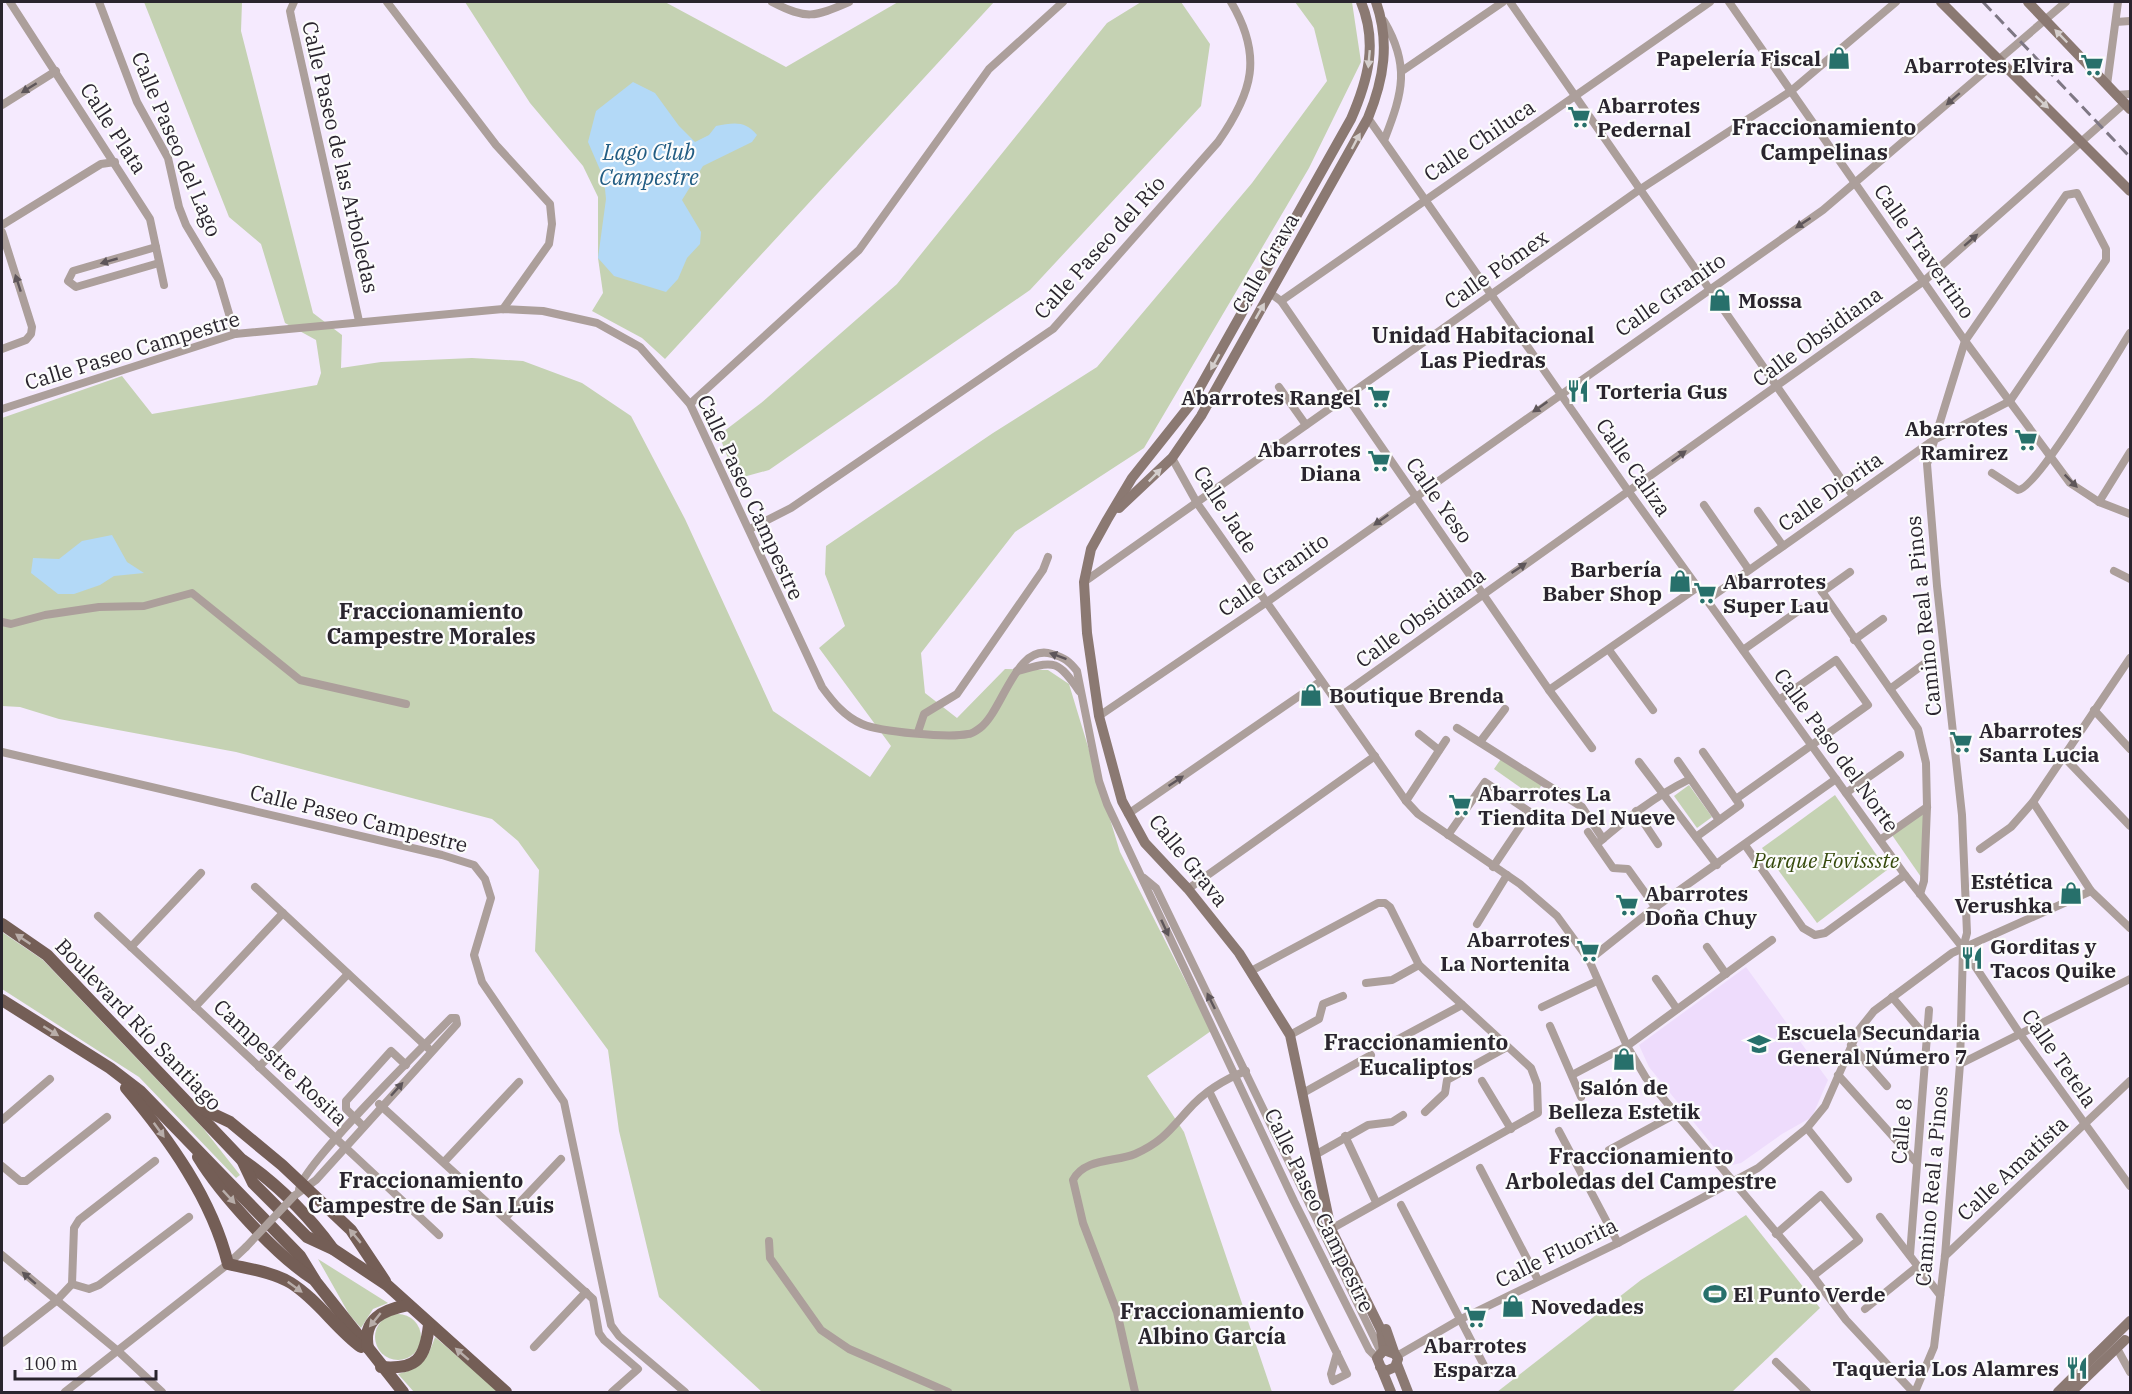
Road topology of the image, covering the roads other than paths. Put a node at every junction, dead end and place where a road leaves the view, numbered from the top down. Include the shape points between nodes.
1 (9, 2) edge
2 (99, 2) edge
3 (294, 2) edge
4 (387, 2) edge
5 (772, 2) edge
6 (849, 2) edge
7 (1063, 2) edge
8 (1231, 2) edge
9 (1361, 2) edge
10 (1376, 2) edge
11 (1503, 2) edge
12 (1510, 2) edge
13 (1710, 2) edge
14 (1729, 2) edge
15 (1896, 2) edge
16 (1941, 2) edge
17 (2028, 2) edge
18 (2066, 2) edge
19 (2118, 2) edge
20 (2, 6) edge
21 (1381, 16) junction
22 (2046, 21) junction
23 (2130, 21) edge
24 (2116, 22) junction
25 (1997, 60) junction
26 (56, 71) junction
27 (1402, 71) junction
28 (2108, 85) junction
29 (1791, 91) junction
30 (1575, 95) junction
31 (2126, 100) edge
32 (2, 105) edge
33 (1368, 118) junction
34 (1385, 138) junction
35 (2084, 141) junction
36 (103, 145) junction
37 (115, 162) junction
38 (101, 164) junction
39 (1856, 183) junction
40 (1639, 190) junction
41 (2130, 191) edge
42 (1425, 198) junction
43 (2, 225) edge
44 (2, 232) edge
45 (156, 247) junction
46 (159, 262) junction
47 (1924, 281) junction
48 (164, 285) dead end
49 (1710, 288) junction
50 (1270, 293) junction
51 (1492, 293) junction
52 (1281, 301) junction
53 (503, 309) junction
54 (359, 321) junction
55 (2130, 333) edge
56 (235, 334) junction
57 (1965, 341) junction
58 (2, 349) edge
59 (1279, 387) dead end
60 (1778, 387) junction
61 (1561, 392) junction
62 (1347, 398) junction
63 (2010, 401) junction
64 (690, 404) junction
65 (2, 409) edge
66 (1306, 425) junction
67 (1932, 441) junction
68 (2130, 452) edge
69 (2051, 457) junction
70 (1172, 458) junction
71 (2127, 464) edge
72 (1992, 473) dead end
73 (1629, 492) junction
74 (1415, 496) junction
75 (1853, 496) junction
76 (2099, 502) junction
77 (1197, 503) junction
78 (1704, 505) dead end
79 (1758, 511) dead end
80 (1112, 513) junction
81 (2130, 514) edge
82 (750, 529) junction
83 (1783, 546) junction
84 (1048, 557) dead end
85 (1749, 570) junction
86 (2114, 571) dead end
87 (1850, 572) dead end
88 (2130, 579) edge
89 (1084, 582) junction
90 (1816, 583) dead end
91 (1698, 587) junction
92 (1822, 592) junction
93 (1483, 593) junction
94 (1707, 600) junction
95 (1267, 602) junction
96 (1800, 609) dead end
97 (1883, 619) dead end
98 (2, 622) edge
99 (1854, 640) junction
100 (1609, 650) junction
101 (1743, 650) junction
102 (1924, 664) dead end
103 (2129, 664) edge
104 (1321, 681) junction
105 (1890, 689) junction
106 (1549, 690) junction
107 (1335, 700) junction
108 (1779, 700) junction
109 (406, 704) dead end
110 (1505, 709) dead end
111 (1653, 710) dead end
112 (2094, 710) junction
113 (1099, 716) junction
114 (1457, 728) dead end
115 (918, 732) junction
116 (1419, 734) dead end
117 (1446, 740) dead end
118 (1480, 742) junction
119 (1811, 745) junction
120 (1592, 748) dead end
121 (2130, 749) edge
122 (1439, 750) junction
123 (2, 752) edge
124 (1704, 753) dead end
125 (1900, 755) dead end
126 (2062, 755) junction
127 (1375, 756) junction
128 (1678, 761) dead end
129 (1639, 762) dead end
130 (1690, 778) junction
131 (1836, 779) junction
132 (1663, 792) junction
133 (1846, 792) junction
134 (1736, 799) junction
135 (1406, 801) junction
136 (2033, 802) junction
137 (1927, 807) junction
138 (1635, 811) junction
139 (1128, 814) junction
140 (1719, 820) junction
141 (2130, 826) edge
142 (1588, 832) dead end
143 (1448, 835) junction
144 (1696, 837) junction
145 (1880, 840) junction
146 (1600, 842) junction
147 (1658, 844) dead end
148 (1745, 845) junction
149 (1980, 849) dead end
150 (1717, 865) junction
151 (1494, 867) junction
152 (201, 873) dead end
153 (1140, 875) junction
154 (1507, 875) junction
155 (1905, 875) junction
156 (255, 887) dead end
157 (1188, 890) junction
158 (2091, 891) junction
159 (1920, 894) junction
160 (1656, 908) junction
161 (283, 913) junction
162 (98, 916) dead end
163 (2, 924) edge
164 (1476, 924) dead end
165 (2130, 928) edge
166 (1772, 940) dead end
167 (131, 947) junction
168 (1707, 947) dead end
169 (1963, 948) junction
170 (1589, 960) junction
171 (1419, 965) junction
172 (1251, 971) junction
173 (348, 974) junction
174 (1726, 974) junction
175 (1656, 979) dead end
176 (2130, 979) edge
177 (1597, 981) junction
178 (1366, 983) dead end
179 (1343, 996) dead end
180 (1892, 997) junction
181 (2, 1000) edge
182 (1462, 1005) junction
183 (195, 1007) junction
184 (1542, 1007) dead end
185 (1677, 1009) junction
186 (1929, 1010) dead end
187 (1222, 1023) junction
188 (1550, 1026) dead end
189 (1213, 1028) junction
190 (2020, 1034) junction
191 (1290, 1035) junction
192 (1928, 1039) junction
193 (1391, 1043) dead end
194 (1851, 1045) junction
195 (1626, 1046) junction
196 (1507, 1047) junction
197 (428, 1048) junction
198 (1371, 1055) dead end
199 (1960, 1064) junction
200 (406, 1065) junction
201 (260, 1067) junction
202 (110, 1068) junction
203 (1246, 1071) junction
204 (1235, 1075) junction
205 (1572, 1075) junction
206 (1838, 1075) junction
207 (50, 1079) dead end
208 (1482, 1081) dead end
209 (2130, 1081) edge
210 (519, 1082) dead end
211 (1887, 1086) dead end
212 (1209, 1091) junction
213 (1303, 1093) junction
214 (1581, 1097) dead end
215 (374, 1099) junction
216 (190, 1104) junction
217 (382, 1106) junction
218 (1425, 1112) dead end
219 (1403, 1114) dead end
220 (1674, 1115) junction
221 (107, 1117) dead end
222 (355, 1118) junction
223 (2, 1120) edge
224 (1270, 1122) junction
225 (2085, 1124) junction
226 (363, 1126) junction
227 (1260, 1127) junction
228 (1807, 1128) junction
229 (1511, 1129) junction
230 (1559, 1131) dead end
231 (1345, 1136) junction
232 (336, 1139) junction
233 (345, 1147) junction
234 (1609, 1150) dead end
235 (1315, 1155) junction
236 (561, 1159) dead end
237 (155, 1161) dead end
238 (1915, 1161) junction
239 (444, 1162) junction
240 (2, 1166) edge
241 (1480, 1168) dead end
242 (1848, 1179) dead end
243 (1733, 1182) junction
244 (2130, 1186) edge
245 (300, 1189) junction
246 (1376, 1202) junction
247 (1401, 1205) dead end
248 (1311, 1206) junction
249 (1300, 1211) junction
250 (189, 1217) dead end
251 (1880, 1217) dead end
252 (505, 1218) junction
253 (1332, 1232) junction
254 (1776, 1233) junction
255 (439, 1235) dead end
256 (769, 1241) dead end
257 (1618, 1243) junction
258 (1317, 1245) junction
259 (2, 1255) edge
260 (1910, 1256) junction
261 (1945, 1256) junction
262 (228, 1264) junction
263 (1918, 1266) junction
264 (1813, 1276) junction
265 (1538, 1280) junction
266 (72, 1284) junction
267 (387, 1285) junction
268 (586, 1292) junction
269 (1940, 1295) junction
270 (56, 1301) junction
271 (408, 1305) junction
272 (1865, 1309) dead end
273 (1459, 1320) junction
274 (2130, 1321) edge
275 (429, 1325) junction
276 (2126, 1339) edge
277 (2, 1343) edge
278 (534, 1347) dead end
279 (118, 1351) junction
280 (2119, 1352) junction
281 (1337, 1353) junction
282 (372, 1355) junction
283 (1387, 1357) junction
284 (1776, 1362) dead end
285 (381, 1367) junction
286 (2130, 1371) edge
287 (1489, 1375) dead end
288 (931, 1388) edge
289 (65, 1392) edge
290 (162, 1392) edge
291 (403, 1392) edge
292 (506, 1392) edge
293 (612, 1392) edge
294 (685, 1392) edge
295 (948, 1392) edge
296 (1135, 1392) edge
297 (1391, 1392) edge
298 (1408, 1392) edge
299 (1807, 1392) edge
300 (1914, 1392) edge
301 (2058, 1392) edge
302 (2064, 1392) edge
303 (2071, 1392) edge
304 (2078, 1392) edge

1 - 20 street
1 - 26 street, Calle Plata
2 - 56 street, Calle Paseo del Lago via 137,102 168,158 186,225 219,279
3 - 54 street, Calle Paseo de las Arboledas via 290,11 292,21
4 - 53 street via 496,145 549,204 549,244
5 - 6 street via 797,15 815,16
7 - 64 street via 989,69 860,250
8 - 82 street, Calle Paseo del Río via 1245,25 1250,44 1248,84 1239,113 1218,142 1053,329 791,508
9 -> 80 main road, Calle Grava via 1371,44 1364,88 1351,119 1190,405 1132,478
10 - 21 main road, Calle Grava
11 - 27 street
12 - 30 street
13 - 30 street, Calle Chiluca
14 - 29 street, Calle Travertino
15 - 29 street, Calle Pómex
16 - 25 main road
17 - 22 main road
18 - 22 street, Calle Granito
19 - 24 street
21 - 27 street via 1398,47
21 - 33 main road, Calle Grava via 1383,70
22 - 25 street, Calle Granito
28 -> 22 main road
23 - 24 street
24 - 28 street
25 -> 35 main road
25 -> 39 street, Calle Granito
26 -> 32 street
26 - 36 street, Calle Plata
27 - 34 street via 1394,116
28 - 31 main road
29 - 39 street, Calle Travertino
29 - 40 street, Calle Pómex
30 - 40 street
30 - 42 street, Calle Chiluca
31 - 35 street, Calle Obsidiana
33 - 34 street, Calle Caliza
50 -> 33 main road, Calle Grava
34 - 42 street, Calle Caliza
35 - 41 main road
47 -> 35 street, Calle Obsidiana
36 - 37 street, Calle Plata
36 - 38 street
37 - 38 street
37 - 45 street, Calle Plata via 150,219
38 - 43 street
39 - 47 street, Calle Travertino
39 -> 49 street, Calle Granito via 1824,210
40 - 49 street
40 - 51 street, Calle Pómex
42 - 51 street, Calle Caliza
42 - 52 street, Calle Chiluca
58 -> 44 street via 26,340 32,327
45 - 46 street, Calle Plata
45 -> 46 street via 73,271 68,281 76,287
46 - 48 street, Calle Plata
47 - 57 street, Calle Travertino
47 - 60 street, Calle Obsidiana
49 - 60 street
49 - 61 street, Calle Granito
50 - 52 street
70 -> 50 main road, Calle Grava via 1201,416
51 - 61 street, Calle Caliza
51 - 62 street, Calle Pómex
52 - 62 street, Calle Yeso
53 - 54 street, Calle Paseo Campestre
53 - 64 street, Calle Paseo Campestre via 543,311 597,323 640,347
54 - 56 street, Calle Paseo Campestre
55 - 69 street
56 - 65 street, Calle Paseo Campestre
57 - 63 street, Calle Travertino
57 - 63 street, Camino Real a Pinos via 2066,195 2077,193 2106,249 2106,260
57 - 67 street, Camino Real a Pinos
59 - 66 street
73 -> 60 street, Calle Obsidiana
60 - 75 street
61 - 73 street, Calle Caliza
61 -> 74 street, Calle Granito
62 - 66 street, Calle Pómex
62 - 74 street, Calle Yeso
63 - 67 street, Calle Diorita
63 - 69 street, Calle Travertino
64 - 82 street, Calle Paseo Campestre
66 - 77 street, Calle Pómex
67 - 75 street, Calle Diorita
67 - 169 street, Camino Real a Pinos via 1927,464 1928,493 1962,815 1967,933
68 - 71 street
69 - 72 street via 2023,490
69 -> 76 street, Calle Travertino via 2070,483
70 - 77 street, Calle Jade
80 -> 70 main road, Calle Grava
71 - 76 street
73 - 91 street, Calle Caliza
93 -> 73 street, Calle Obsidiana
74 - 93 street, Calle Yeso
74 -> 95 street, Calle Granito
75 - 83 street, Calle Diorita
76 - 81 street, Calle Travertino
77 - 89 street, Calle Pómex
77 - 95 street, Calle Jade
78 - 85 street
79 - 83 street
80 - 89 main road, Calle Grava via 1091,549
82 - 115 street, Calle Paseo Campestre via 816,677 838,708 863,724
83 - 85 street, Calle Diorita
84 - 115 street via 1043,570 957,694 924,714
85 - 94 street, Calle Diorita
86 - 88 street
87 - 92 street
89 - 113 main road, Calle Grava
90 - 92 street
91 - 94 street, Calle Caliza
91 - 100 street
92 - 99 street
93 - 106 street, Calle Yeso
93 - 107 street, Calle Obsidiana
94 - 101 street, Calle Paso del Norte
95 - 104 street, Calle Jade
95 - 113 street, Calle Granito
96 - 101 street
97 - 99 street
98 - 109 street via 11,624 99,607 144,606 192,593 300,681
99 - 105 street
100 - 106 street
100 - 111 street
101 - 108 street, Calle Paso del Norte
102 - 105 street
103 - 112 street
104 - 107 street, Calle Jade
139 -> 104 street
105 - 137 street via 1918,729 1926,763
106 - 120 street, Calle Yeso
107 - 127 street, Calle Jade
108 - 119 street, Calle Paso del Norte
108 - 119 street via 1836,660 1868,705
110 - 118 street
112 - 121 street
112 - 126 street
113 - 139 main road, Calle Grava
114 - 118 street
115 - 153 street, Calle Paseo Campestre via 971,734 991,716 1017,671 1033,655 1047,652 1067,658 1077,671 1099,781
116 - 122 street
117 - 122 street
118 - 146 street via 1582,807
119 - 131 street, Calle Paso del Norte
119 - 134 street
122 - 135 street
123 - 294 street, Calle Paseo Campestre via 474,865 485,879 491,898 474,955 482,982 564,1102 611,1325
124 - 134 street
125 - 133 street
126 - 136 street
126 - 141 street
127 - 135 street, Calle Jade
127 - 157 street
128 - 130 street
129 - 132 street
130 - 132 street
130 - 140 street
131 - 133 street, Calle Paso del Norte
131 - 148 street
132 - 138 street
132 - 144 street
133 - 145 street, Calle Paso del Norte
134 - 140 street via 1740,805
135 - 143 street, Calle Jade
136 - 149 street via 2011,827
136 - 158 street
137 - 145 street
137 - 159 street
138 - 146 street
138 - 147 street
139 - 157 main road, Calle Grava via 1145,843
140 - 144 street
142 - 146 street
143 - 151 street, Calle Jade
143 - 151 street via 1485,782 1507,796 1530,812
144 - 150 street
145 - 155 street, Calle Paso del Norte
146 - 160 street via 1613,868 1628,869
148 - 150 street
148 - 155 street via 1803,928 1815,934 1825,933
150 - 160 street
151 - 154 street, Calle Jade
152 - 167 street
187 -> 153 street, Calle Paseo Campestre via 1155,888
153 -> 189 street, Calle Paseo Campestre
154 - 164 street
154 - 170 street, Calle Jade via 1551,909
155 - 159 street, Calle Paso del Norte
156 - 161 street
157 - 172 main road, Calle Grava
158 - 165 street
158 - 169 street, Calle Fluorita
159 - 169 street, Calle Paso del Norte
160 - 170 street
161 - 173 street
161 - 183 street
162 - 167 street, Campestre Rosita
216 -> 163 main road, Boulevard Río Santiago via 47,955
166 - 174 street
167 - 183 street, Campestre Rosita
168 - 174 street
169 - 180 street, Calle Fluorita
169 - 190 street, Calle Tetela
169 - 199 street, Camino Real a Pinos
170 - 177 street, Calle Jade
171 - 172 street via 1390,907 1378,903
171 - 178 street via 1392,980
171 - 182 street
172 - 191 main road, Calle Grava
173 - 197 street
173 - 201 street
174 - 185 street
175 - 185 street
176 - 190 street
177 - 184 street
177 - 195 street, Calle Jade
179 - 191 street via 1323,1005 1319,1018
180 - 192 street
180 - 194 street, Calle Fluorita via 1868,1018
181 -> 202 main road
182 - 193 street
182 - 196 street
183 - 201 street, Campestre Rosita
185 - 195 street
186 - 192 street, Calle 8
187 - 189 street
187 - 203 street, Calle Paseo Campestre
188 - 205 street
189 - 204 street, Calle Paseo Campestre
190 - 199 street
190 - 225 street, Calle Tetela
191 - 213 main road, Calle Grava
192 - 238 street, Calle 8
194 - 206 street, Calle Fluorita
194 - 211 street
195 - 205 street
195 - 220 street, Calle Jade
196 - 218 street via 1447,1080 1445,1093
196 - 229 street via 1531,1068 1537,1084 1538,1113
197 - 200 street
217 -> 197 street
198 - 213 street
199 - 261 street, Camino Real a Pinos
200 - 215 street
200 - 222 street via 391,1051 346,1101 346,1109
201 - 232 street, Campestre Rosita
202 -> 262 main road via 169,1143 218,1228
202 -> 282 main road via 140,1091 194,1150 211,1179 292,1266 316,1282
203 - 204 street
203 - 224 street, Calle Paseo Campestre
204 - 212 street
204 - 227 street, Calle Paseo Campestre
205 - 214 street
206 - 228 street, Calle Fluorita via 1825,1106
206 - 238 street
207 - 223 street
208 - 229 street
209 - 225 street, Calle Amatista
210 - 239 street
212 - 281 street
212 - 296 street via 1170,1133 1134,1154 1083,1168 1073,1180 1083,1223 1118,1312
213 - 235 main road, Calle Grava
215 - 217 street
215 - 222 street
216 - 245 main road via 230,1122
216 - 267 main road, Boulevard Río Santiago via 241,1159 254,1183 307,1237 333,1249
217 - 226 street
217 - 239 street
219 - 231 street via 1392,1122 1368,1125
220 - 234 street
220 - 243 street, Calle Jade
221 - 240 street via 26,1181 20,1181
222 - 226 street
222 - 232 street
224 - 227 street
224 - 248 street, Calle Paseo Campestre
225 - 244 street, Calle Tetela
225 - 261 street, Calle Amatista
226 - 233 street
227 - 249 street, Calle Paseo Campestre
228 - 242 street
228 - 243 street, Calle Fluorita via 1758,1168
229 - 246 street
230 - 257 street
231 - 235 street
231 - 246 street
232 - 233 street, Campestre Rosita
232 - 245 street
233 - 245 street
233 - 255 street, Campestre Rosita
235 - 253 main road, Calle Grava
236 - 252 street
237 - 266 street via 79,1220 74,1228
238 - 260 street, Calle 8
239 - 252 street
241 - 265 street
243 - 254 street, Calle Jade
243 - 257 street, Calle Fluorita
245 - 262 street, bridge
267 -> 245 main road via 351,1230
246 - 253 street
247 - 273 street
248 - 249 street
248 - 253 street, Calle Paseo Campestre
249 - 258 street, Calle Paseo Campestre
250 - 266 street via 99,1285 89,1289
251 - 260 street
252 - 268 street
253 - 258 street
253 - 283 street, Calle Paseo Campestre
253 - 283 main road, Calle Grava via 1380,1315
254 - 264 street, Calle Jade
254 - 264 street via 1821,1195 1859,1240
256 - 288 street via 770,1258 820,1330 849,1349
257 - 265 street, Calle Fluorita
258 - 283 street, Calle Paseo Campestre via 1369,1350
270 -> 259 street
260 - 263 street
261 - 269 street, Camino Real a Pinos
262 - 279 street
262 -> 282 main road via 293,1284 340,1332
263 - 269 street
263 - 272 street
264 - 300 street, Calle Jade via 1846,1320
265 - 273 street, Calle Fluorita
266 - 270 street
267 - 271 main road, Boulevard Río Santiago
268 - 278 street
268 - 293 street via 593,1299 599,1333 638,1369
269 - 300 street, Camino Real a Pinos via 1934,1347
270 - 277 street
270 - 279 street
271 - 275 main road, Boulevard Río Santiago
271 -> 282 main road via 389,1309 373,1319 366,1338
273 - 283 street, Calle Fluorita
273 - 287 street
274 - 301 main road
275 - 285 main road via 427,1343 417,1361 399,1368
292 -> 275 main road, Boulevard Río Santiago
276 - 280 main road
276 - 302 main road
276 - 303 main road
279 - 289 street
279 - 290 street
280 - 286 street
280 - 304 main road
281 - 281 street via 1347,1374 1333,1381 1331,1374
282 - 285 main road
283 - 297 main road
283 - 298 main road
284 - 299 street
285 - 291 main road
288 - 295 street

